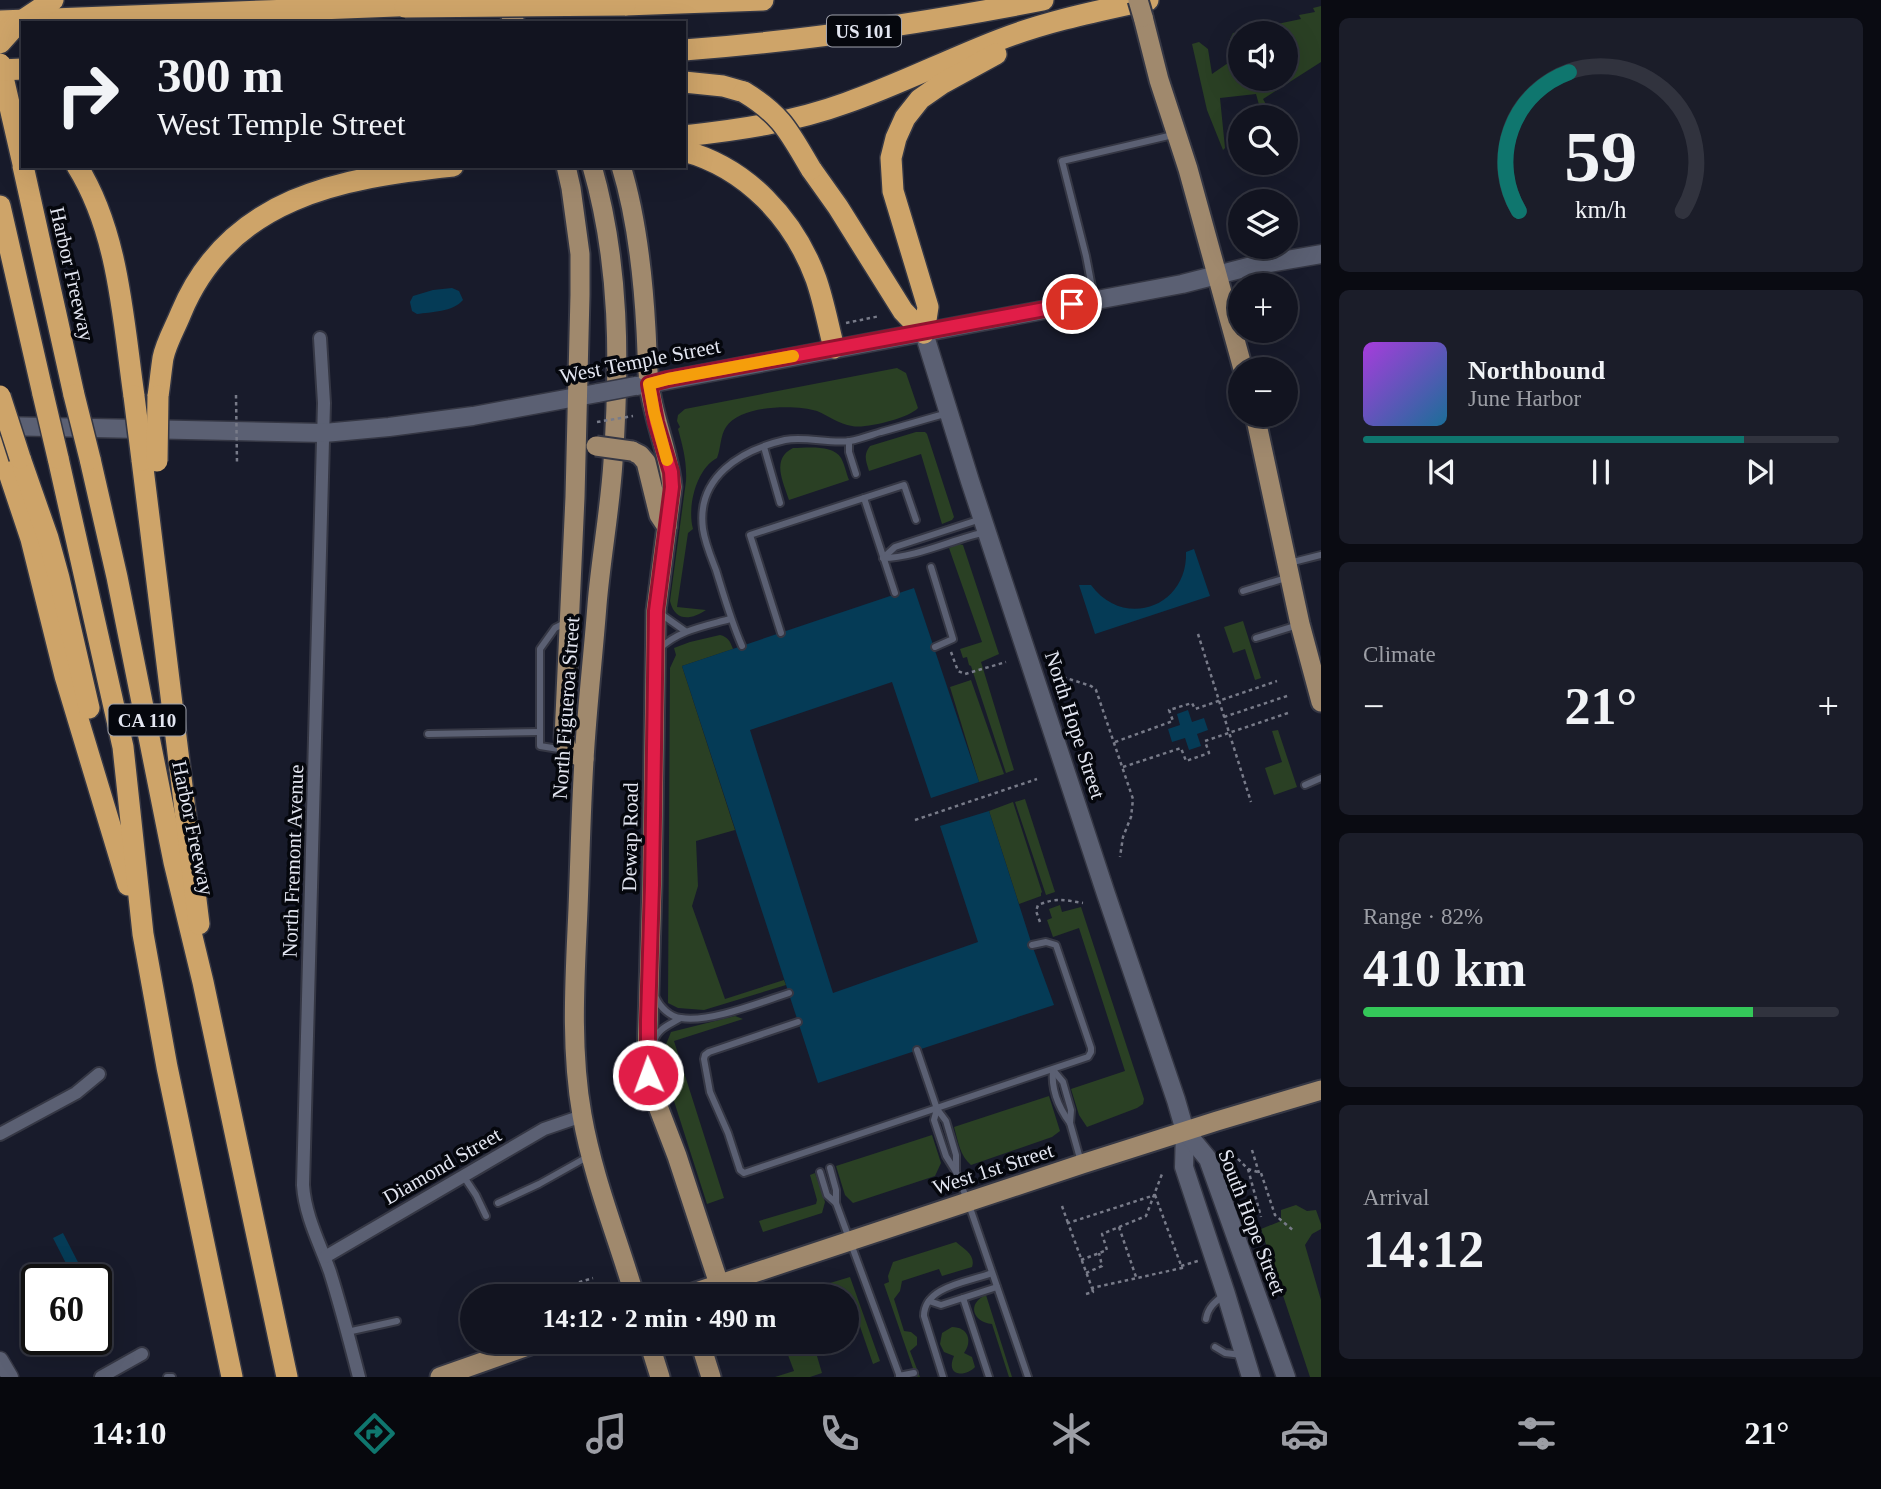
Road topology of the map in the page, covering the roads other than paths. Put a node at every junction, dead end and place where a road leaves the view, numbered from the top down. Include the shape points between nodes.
1 (53, 0) edge
2 (470, 0) edge
3 (503, 0) edge
4 (763, 0) edge
5 (1043, 0) edge
6 (1143, 6) edge
7 (405, 7) junction
8 (1073, 17) junction
9 (0, 21) edge
10 (21, 21) edge
11 (22, 21) edge
12 (514, 21) edge
13 (0, 43) edge
14 (686, 50) edge
15 (0, 51) edge
16 (0, 64) edge
17 (21, 67) edge
18 (21, 69) edge
19 (0, 70) edge
20 (0, 78) edge
21 (686, 82) edge
22 (21, 97) edge
23 (1177, 134) junction
24 (686, 136) edge
25 (686, 152) edge
26 (21, 158) edge
27 (78, 168) edge
28 (437, 168) edge
29 (566, 168) edge
30 (593, 168) edge
31 (622, 168) edge
32 (24, 172) edge
33 (0, 206) edge
34 (1321, 254) edge
35 (1218, 276) junction
36 (1095, 300) junction
37 (924, 333) junction
38 (320, 338) dead end
39 (834, 348) junction
40 (1240, 357) edge
41 (642, 385) junction
42 (0, 396) edge
43 (577, 397) junction
44 (950, 413) junction
45 (0, 426) edge
46 (1258, 427) edge
47 (324, 433) junction
48 (849, 441) junction
49 (764, 447) junction
50 (8, 454) edge
51 (575, 457) junction
52 (150, 461) junction
53 (856, 474) dead end
54 (864, 498) junction
55 (780, 503) dead end
56 (916, 520) dead end
57 (986, 525) junction
58 (667, 528) junction
59 (1321, 555) edge
60 (883, 558) junction
61 (931, 567) dead end
62 (1289, 570) junction
63 (1243, 591) dead end
64 (895, 593) dead end
65 (656, 611) junction
66 (730, 619) junction
67 (569, 621) junction
68 (1300, 624) junction
69 (685, 631) junction
70 (781, 633) dead end
71 (1256, 638) dead end
72 (742, 646) dead end
73 (935, 647) dead end
74 (656, 668) junction
75 (1321, 702) edge
76 (540, 732) junction
77 (428, 734) dead end
78 (575, 755) junction
79 (1321, 778) edge
80 (1305, 785) dead end
81 (143, 934) junction
82 (1032, 945) dead end
83 (649, 946) junction
84 (202, 982) junction
85 (789, 993) dead end
86 (679, 1018) junction
87 (798, 1022) dead end
88 (917, 1050) dead end
89 (1053, 1070) junction
90 (99, 1074) dead end
91 (1321, 1090) edge
92 (654, 1096) junction
93 (937, 1109) junction
94 (582, 1115) junction
95 (1185, 1131) junction
96 (0, 1134) edge
97 (590, 1154) junction
98 (1082, 1164) junction
99 (830, 1168) dead end
100 (820, 1172) dead end
101 (463, 1175) junction
102 (968, 1202) junction
103 (498, 1203) dead end
104 (836, 1203) junction
105 (486, 1216) dead end
106 (851, 1240) junction
107 (325, 1257) junction
108 (992, 1273) junction
109 (631, 1284) edge
110 (719, 1284) joint
111 (997, 1287) junction
112 (1226, 1294) junction
113 (963, 1298) junction
114 (929, 1301) junction
115 (1206, 1320) dead end
116 (397, 1321) dead end
117 (347, 1332) junction
118 (1215, 1347) dead end
119 (142, 1354) dead end
120 (506, 1354) edge
121 (653, 1354) edge
122 (704, 1354) edge
123 (1244, 1356) junction
124 (0, 1360) edge
125 (286, 1370) edge
126 (914, 1373) dead end
127 (1284, 1375) edge
128 (10, 1377) edge
129 (100, 1377) edge
130 (232, 1377) edge
131 (359, 1377) edge
132 (440, 1377) edge
133 (660, 1377) edge
134 (711, 1377) edge
135 (899, 1377) edge
136 (943, 1377) edge
137 (989, 1377) edge
138 (1027, 1377) edge
139 (1251, 1377) edge

1 - 11 highway
2 - 7 highway, bridge
3 - 12 main road
4 - 7 highway, bridge
5 - 14 highway, US 101 via 883,28
6 - 8 highway
6 - 23 main road via 1159,80
7 - 9 highway
8 - 24 highway via 999,39 883,89 807,115
8 - 37 highway via 943,83 920,99 905,118 891,158 893,191 928,307
10 - 13 highway
15 - 17 highway
16 - 26 highway, Harbor Freeway / CA 110, bridge
18 - 19 highway, bridge
20 - 22 highway
21 - 37 highway, bridge via 744,92 780,119 903,312
23 - 35 main road
23 - 36 lane via 1062,161
25 - 39 highway via 734,173 776,210 814,276
27 - 52 highway, bridge via 108,239 134,396
28 - 52 highway, bridge via 355,180 296,198 267,213 219,252 198,278 163,356
29 - 43 main road via 580,254
30 - 78 main road, North Figueroa Street via 611,255 618,362 613,465
31 - 41 main road, Dewap Road via 645,311
32 - 84 highway, Harbor Freeway / CA 110, bridge via 117,577
33 - 81 highway, CA 110, bridge via 123,747
34 - 35 main road, West Temple Street
35 - 36 main road, West Temple Street
35 - 40 main road
36 - 37 main road, West Temple Street
37 - 39 main road, West Temple Street
37 - 44 main road, North Hope Street
38 - 47 street, North Fremont Avenue
39 - 41 main road, West Temple Street
41 - 43 main road, West Temple Street, bridge
41 - 58 main road, Dewap Road via 671,472
42 - 50 highway, bridge
43 - 47 main road, West Temple Street via 473,416
43 - 51 main road
44 - 48 lane
44 - 57 main road, North Hope Street
45 - 47 main road, West Temple Street
46 - 62 main road
47 - 107 street, North Fremont Avenue via 303,1185
48 - 49 lane via 788,440
48 - 53 lane
49 - 55 lane
49 - 66 lane via 730,463 704,501 703,530
50 - 81 highway via 48,538
51 - 58 main road, bridge via 596,446 640,455 646,461 659,515
51 - 67 main road
52 - 84 highway via 161,497 156,566 199,907
54 - 56 lane via 904,485
54 - 60 lane
54 - 70 lane via 750,535
57 - 60 lane via 898,558
57 - 60 lane via 895,547
57 - 95 main road, North Hope Street
58 - 65 main road, Dewap Road
59 - 62 lane
60 - 64 lane
61 - 73 lane via 953,639
62 - 63 lane
62 - 68 main road
65 - 69 lane
65 - 74 main road, Dewap Road
66 - 69 lane
66 - 72 lane
67 - 76 lane via 555,628 540,649
67 - 78 main road via 564,738
68 - 71 lane
68 - 75 main road
69 - 74 lane via 659,650
74 - 83 main road, Dewap Road
76 - 77 lane
76 - 78 lane via 540,746
78 - 94 main road, North Figueroa Street via 575,1058
79 - 80 lane
81 - 130 highway, CA 110
82 - 89 lane via 1056,945 1091,1048 1088,1057
83 - 86 lane via 656,999
83 - 92 main road, Dewap Road via 647,1058
84 - 125 highway, Harbor Freeway / CA 110
85 - 86 lane via 704,1018
86 - 92 lane via 655,1037
87 - 93 lane via 705,1055 710,1093 744,1173
88 - 93 lane
89 - 93 lane
89 - 98 lane via 1058,1103 1070,1123
90 - 96 street via 76,1093
91 - 95 main road, West 1st Street
92 - 110 main road, Dewap Road
93 - 102 lane via 938,1133
94 - 97 main road, North Figueroa Street
94 - 101 street, Diamond Street via 544,1129
95 - 98 main road, West 1st Street
95 - 112 main road, South Hope Street via 1184,1167
95 - 127 main road, South Hope Street via 1208,1159
97 - 103 lane
97 - 109 main road, North Figueroa Street
98 - 102 main road, West 1st Street
99 - 104 lane
100 - 104 lane via 827,1195
101 - 105 lane
101 - 107 street, Diamond Street
102 - 106 main road, West 1st Street
102 - 108 lane
104 - 106 lane
106 - 110 main road, West 1st Street
106 - 135 lane
107 - 117 street, North Fremont Avenue
108 - 111 lane
108 - 114 lane via 937,1291
111 - 113 lane
111 - 138 lane
112 - 115 lane via 1212,1305
112 - 123 main road, South Hope Street
113 - 114 lane via 941,1305
113 - 137 lane
114 - 136 lane via 924,1316
116 - 117 lane
117 - 131 street, North Fremont Avenue
118 - 123 lane
119 - 129 street
120 - 132 main road
121 - 133 main road
122 - 134 main road
123 - 139 main road, South Hope Street
124 - 128 street
126 - 135 lane

